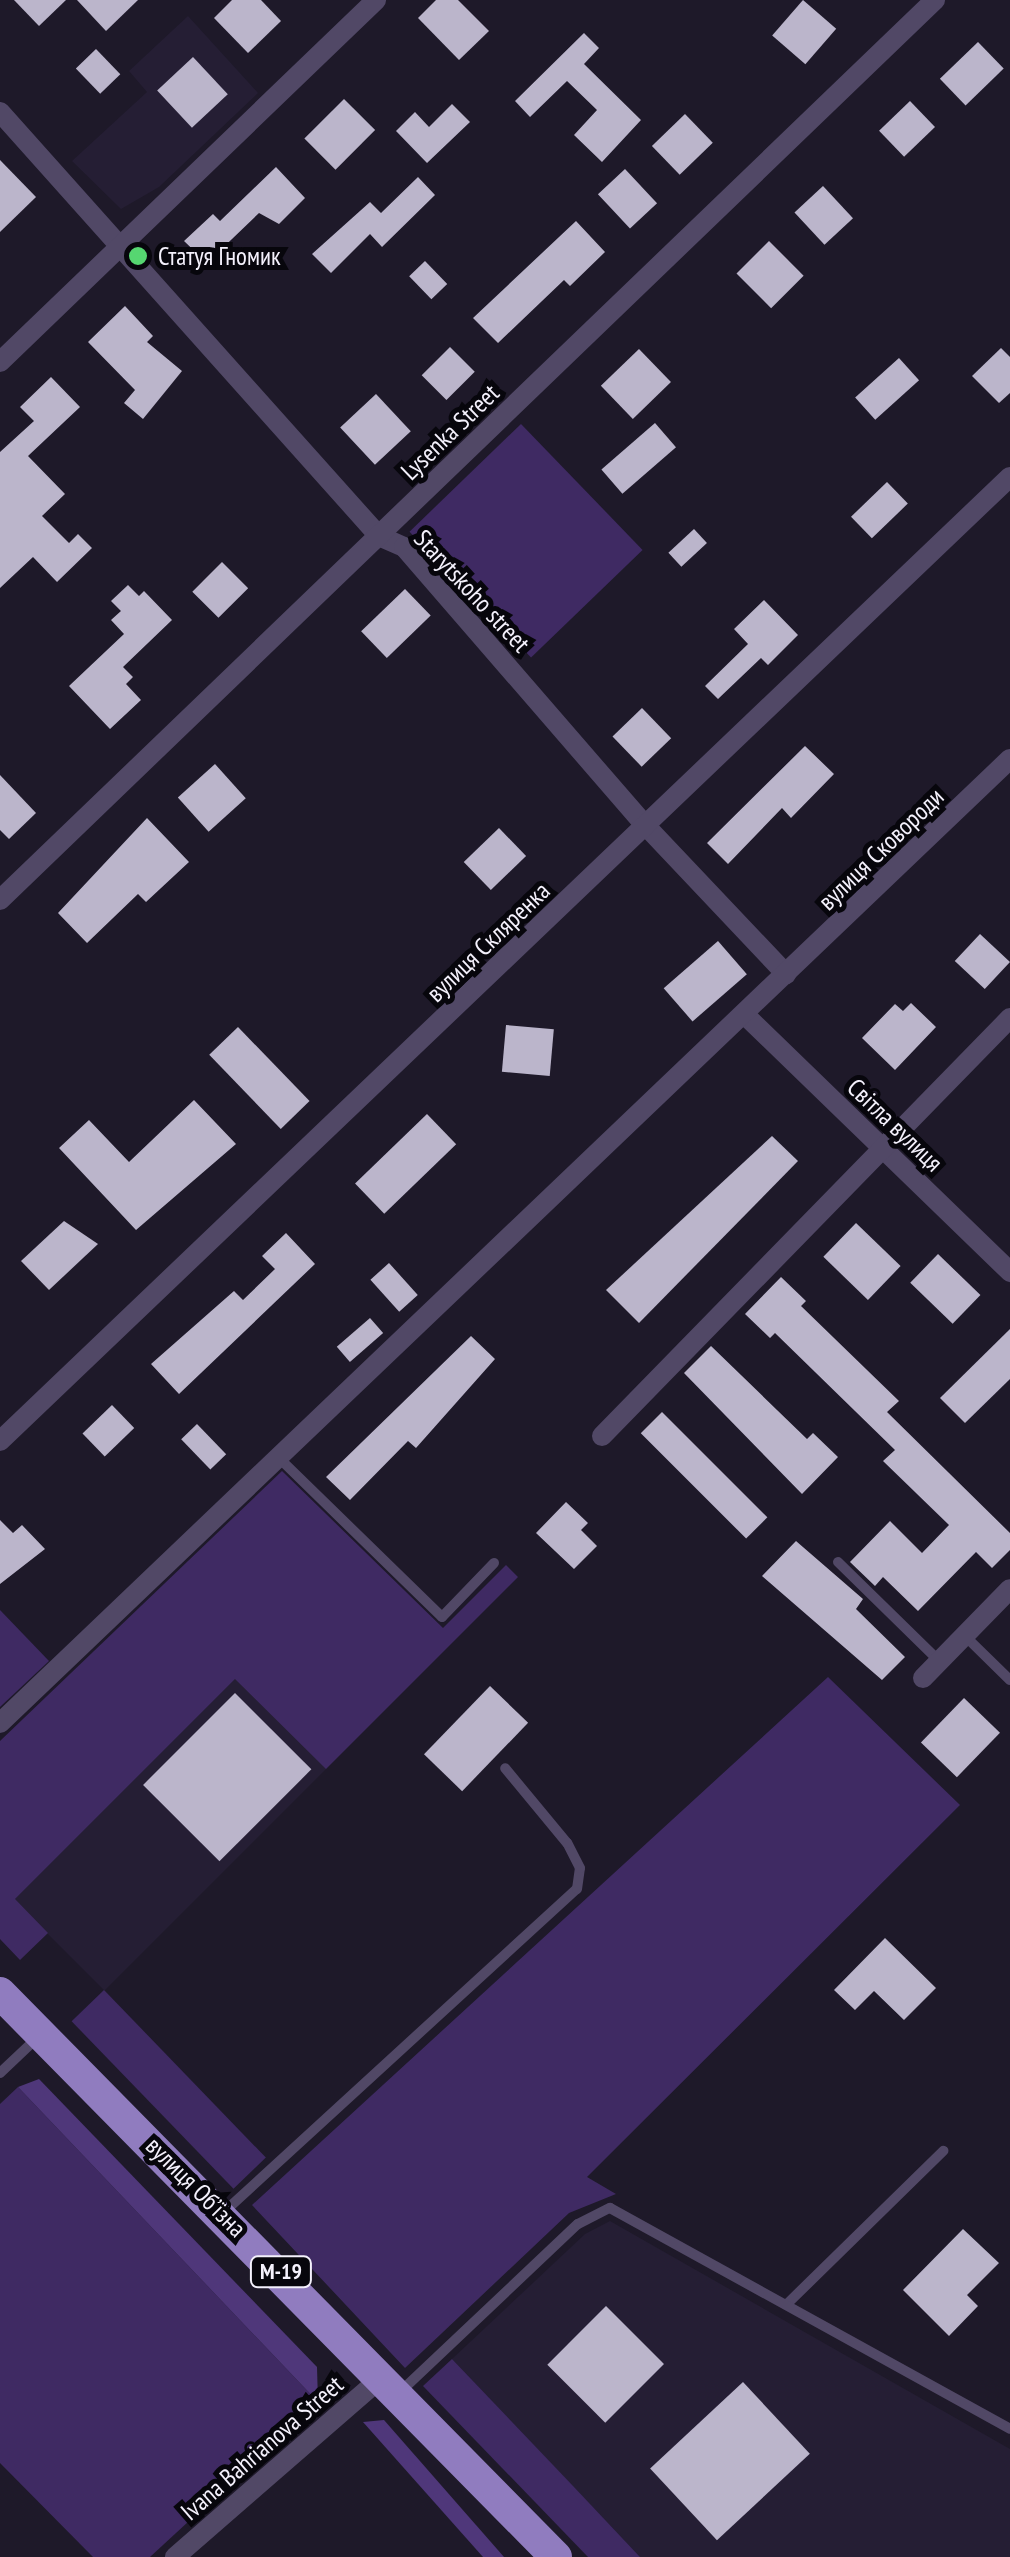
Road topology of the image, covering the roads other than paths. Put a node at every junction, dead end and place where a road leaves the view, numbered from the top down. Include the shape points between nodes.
1 (376, 0) edge
2 (935, 0) edge
3 (0, 112) edge
4 (121, 244) junction
5 (0, 362) edge
6 (1010, 478) edge
7 (379, 536) junction
8 (1010, 759) edge
9 (646, 826) junction
10 (0, 900) edge
11 (786, 974) junction
12 (744, 1014) junction
13 (1010, 1018) edge
14 (883, 1148) junction
15 (1010, 1272) edge
16 (602, 1436) dead end
17 (0, 1442) edge
18 (278, 1458) junction
19 (838, 1562) dead end
20 (494, 1563) dead end
21 (1010, 1589) edge
22 (964, 1636) junction
23 (939, 1661) junction
24 (923, 1678) dead end
25 (1010, 1680) edge
26 (0, 1723) edge
27 (505, 1768) dead end
28 (0, 1993) edge
29 (40, 2035) junction
30 (0, 2073) edge
31 (942, 2150) dead end
32 (224, 2213) junction
33 (788, 2304) junction
34 (390, 2386) junction
35 (1010, 2429) edge
36 (176, 2557) edge
37 (556, 2557) edge

1 - 4 street
2 - 7 street, Lysenka Street
3 - 4 street, Starytskoho street
4 - 5 street
4 - 7 street, Starytskoho street
6 - 9 street, вулиця Скляренка
7 - 9 street, Starytskoho street via 404,547
7 - 10 street, Lysenka Street
8 - 11 street, вулиця Сковороди
9 - 11 street, Starytskoho street
9 - 17 street, вулиця Скляренка
11 - 12 street, вулиця Сковороди
12 - 14 street, Світла вулиця
12 - 18 street, вулиця Сковороди
13 - 14 street
14 - 15 street, Світла вулиця
14 - 16 street
18 - 20 lane via 442,1617
18 - 26 street, вулиця Сковороди
19 - 23 lane
21 - 22 street
22 - 23 street
22 - 25 lane
23 - 24 street
27 - 32 lane via 567,1843 580,1868 577,1889
28 - 29 highway, вулиця Об’їзна / М-19
29 - 30 lane
29 - 32 highway, вулиця Об’їзна / М-19
31 - 33 lane
32 - 34 highway, вулиця Об’їзна / М-19
33 - 34 lane via 610,2208 578,2224
33 - 35 lane
34 - 36 street, Ivana Bahrianova Street
34 - 37 highway, вулиця Об’їзна / М-19

